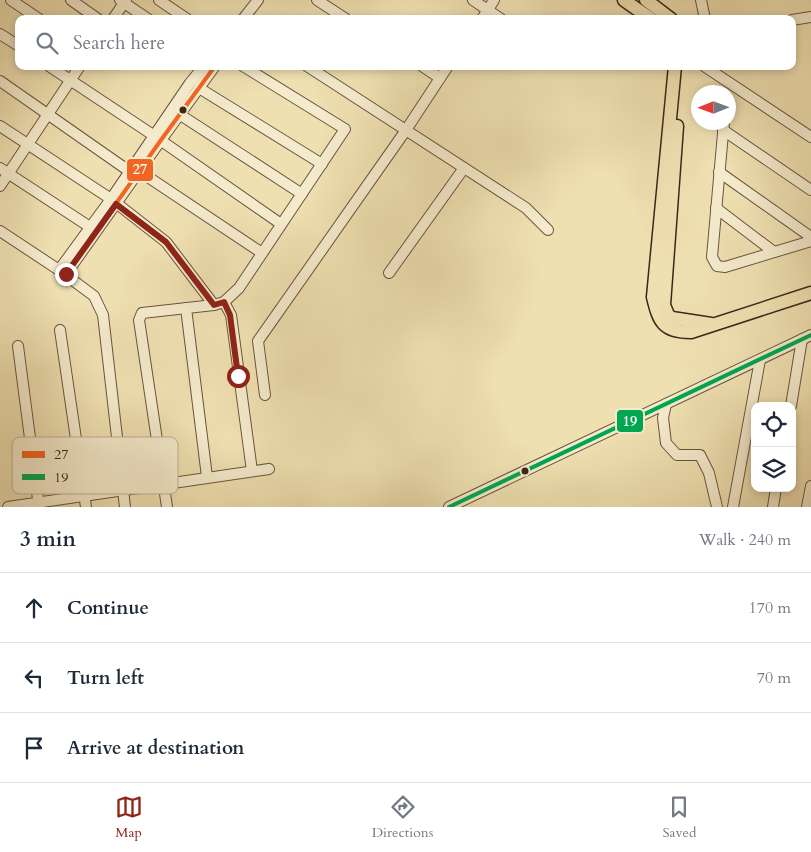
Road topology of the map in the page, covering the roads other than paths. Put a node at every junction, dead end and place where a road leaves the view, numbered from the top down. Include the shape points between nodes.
1 (11, 0) edge
2 (71, 0) edge
3 (159, 0) edge
4 (266, 0) edge
5 (317, 0) edge
6 (473, 0) edge
7 (494, 0) edge
8 (624, 0) edge
9 (646, 0) edge
10 (702, 0) edge
11 (123, 1) edge
12 (252, 2) edge
13 (488, 10) junction
14 (34, 15) edge
15 (92, 15) edge
16 (115, 15) edge
17 (142, 15) edge
18 (181, 15) edge
19 (245, 15) edge
20 (254, 15) edge
21 (340, 15) edge
22 (485, 15) edge
23 (495, 15) edge
24 (645, 15) edge
25 (666, 15) edge
26 (704, 15) edge
27 (811, 17) edge
28 (796, 19) edge
29 (0, 34) edge
30 (15, 43) edge
31 (55, 70) edge
32 (77, 70) edge
33 (201, 70) edge
34 (212, 70) edge
35 (249, 70) edge
36 (314, 70) edge
37 (428, 70) edge
38 (445, 70) edge
39 (675, 70) edge
40 (682, 70) edge
41 (710, 70) edge
42 (440, 78) junction
43 (71, 80) junction
44 (0, 81) edge
45 (727, 81) junction
46 (727, 85) edge
47 (199, 88) junction
48 (47, 114) junction
49 (179, 114) junction
50 (0, 126) edge
51 (406, 130) junction
52 (723, 130) edge
53 (728, 130) edge
54 (157, 137) junction
55 (811, 137) edge
56 (27, 145) junction
57 (322, 164) junction
58 (464, 168) junction
59 (4, 171) edge
60 (134, 171) junction
61 (719, 172) junction
62 (0, 186) edge
63 (811, 190) edge
64 (302, 194) junction
65 (113, 201) junction
66 (716, 208) junction
67 (282, 224) junction
68 (90, 227) junction
69 (548, 230) dead end
70 (0, 231) edge
71 (811, 237) edge
72 (811, 241) edge
73 (774, 252) junction
74 (262, 253) junction
75 (62, 272) junction
76 (388, 273) dead end
77 (811, 293) edge
78 (224, 302) junction
79 (214, 305) junction
80 (186, 308) junction
81 (713, 324) junction
82 (60, 330) dead end
83 (807, 337) edge
84 (18, 346) dead end
85 (760, 360) junction
86 (265, 395) dead end
87 (792, 402) edge
88 (666, 404) junction
89 (30, 437) edge
90 (76, 437) edge
91 (116, 437) edge
92 (157, 437) edge
93 (268, 468) dead end
94 (252, 471) junction
95 (207, 478) junction
96 (178, 482) edge
97 (811, 486) edge
98 (775, 492) edge
99 (97, 494) edge
100 (123, 494) edge
101 (165, 494) edge
102 (85, 496) junction
103 (39, 505) edge
104 (8, 507) edge
105 (86, 507) edge
106 (125, 507) edge
107 (167, 507) edge
108 (449, 507) edge
109 (717, 507) edge
110 (733, 507) edge
111 (773, 507) edge
112 (807, 507) edge

1 - 14 street
2 - 15 street
3 - 18 street
4 - 20 street
5 - 21 street
6 - 13 street
7 - 13 street
8 - 24 main road
9 - 25 main road
10 - 26 street
11 - 16 street
11 - 17 street
12 - 19 street
13 - 22 street
13 - 23 street
27 - 28 street
29 - 30 street
31 - 43 street
32 - 43 street
33 - 54 street
34 - 47 street
35 - 57 street via 345,129
36 - 51 street
37 - 42 street
38 - 42 street
39 - 81 main road via 653,297 657,316 666,327 678,332 691,332
40 - 81 main road via 664,305 672,318
41 - 45 street
42 - 51 street
43 - 48 street
43 - 54 street
44 - 48 street
45 - 46 street
45 - 55 street
47 - 49 street
47 - 57 street
48 - 56 street
48 - 60 street
49 - 54 street
49 - 64 street
50 - 56 street
51 - 58 street
51 - 86 street via 258,341
52 - 61 street
53 - 63 street
54 - 60 street
54 - 67 street
56 - 59 street
56 - 65 street
57 - 64 street
58 - 69 street via 526,208
58 - 76 street
59 - 62 street
59 - 68 street
60 - 65 street
60 - 74 street
61 - 66 street
61 - 71 street
64 - 67 street
65 - 68 street
65 - 75 street
65 - 79 street via 166,242
66 - 73 street
66 - 73 street via 712,257 717,266 725,267
67 - 74 street
68 - 75 street
70 - 75 street
72 - 73 street
74 - 78 street via 239,288
75 - 91 street via 94,296 103,315
77 - 81 main road
78 - 79 street
78 - 94 street via 230,315
79 - 80 street
80 - 92 street via 142,313 139,320
80 - 95 street
82 - 90 street
83 - 85 street
83 - 87 street
84 - 89 street
85 - 88 street
85 - 110 street
88 - 108 street
88 - 109 street via 663,418 666,443 677,455 700,455 709,473
93 - 94 street
94 - 95 street
95 - 96 street
97 - 112 street
98 - 111 street
99 - 102 street
100 - 106 street
101 - 107 street
102 - 103 street
102 - 105 street
103 - 104 street

